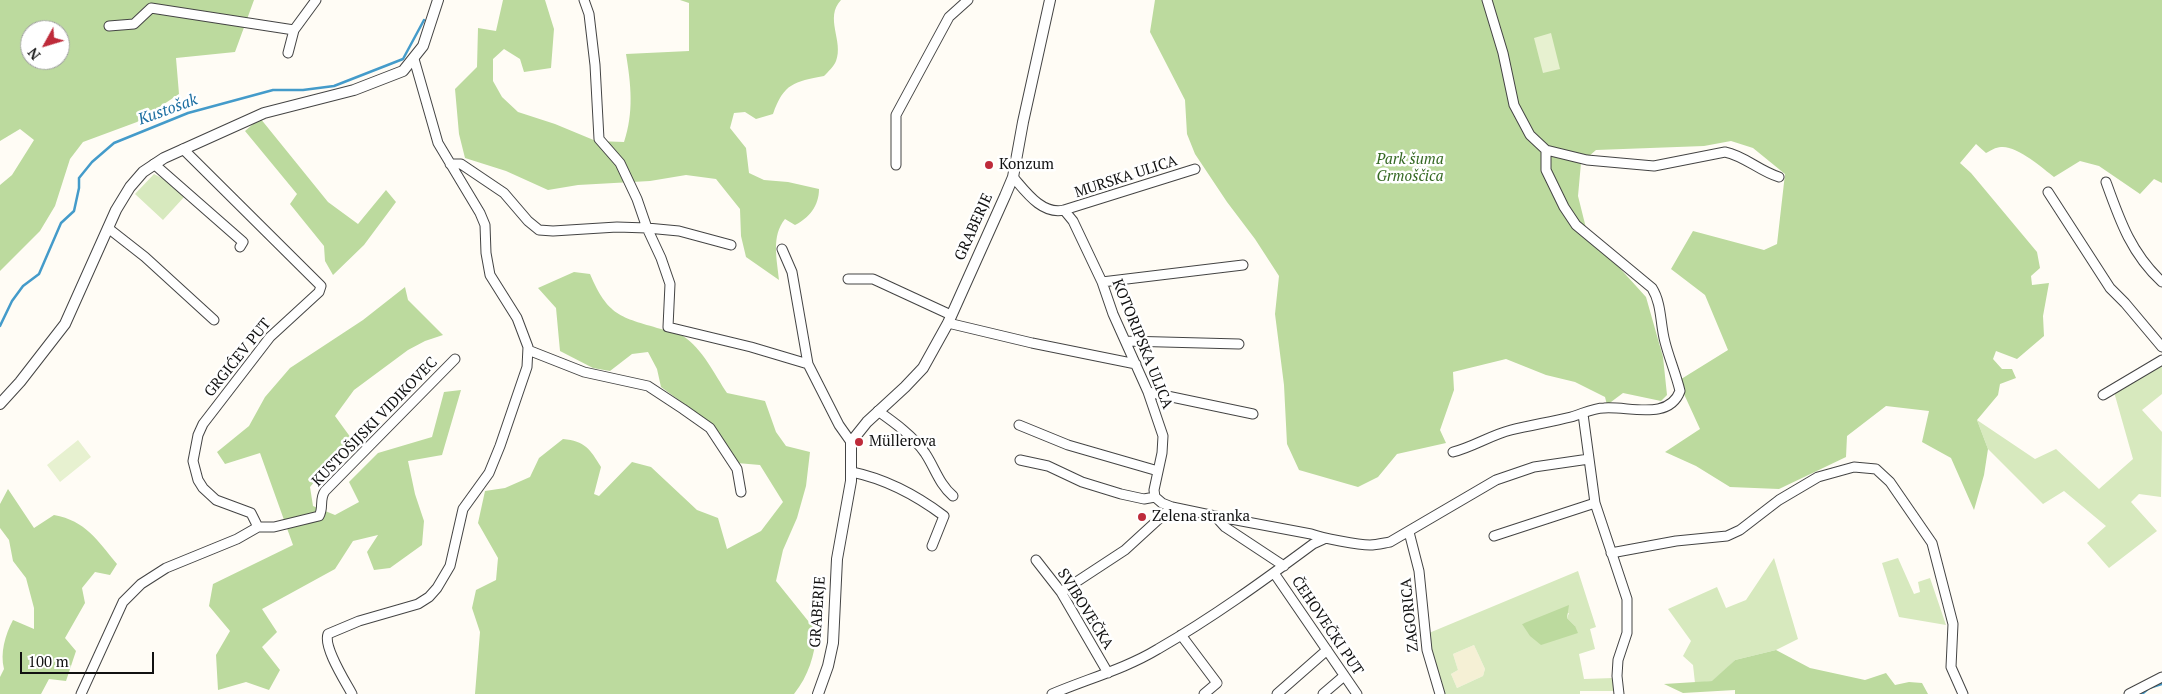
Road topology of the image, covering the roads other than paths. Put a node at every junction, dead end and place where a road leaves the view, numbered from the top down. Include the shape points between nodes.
1 (316, 0) edge
2 (438, 0) edge
3 (584, 0) edge
4 (968, 0) edge
5 (1050, 0) edge
6 (1487, 0) edge
7 (109, 26) dead end
8 (294, 30) junction
9 (288, 52) dead end
10 (414, 59) junction
11 (183, 149) junction
12 (1546, 150) junction
13 (154, 164) junction
14 (450, 164) junction
15 (896, 165) dead end
16 (1195, 169) dead end
17 (1013, 177) junction
18 (1779, 177) dead end
19 (2106, 182) dead end
20 (2048, 192) dead end
21 (1064, 210) junction
22 (108, 228) junction
23 (647, 228) junction
24 (731, 245) dead end
25 (240, 247) dead end
26 (782, 249) dead end
27 (1243, 265) dead end
28 (848, 279) dead end
29 (1102, 282) junction
30 (2162, 282) edge
31 (949, 319) junction
32 (214, 320) dead end
33 (1126, 341) junction
34 (1239, 344) dead end
35 (2162, 347) edge
36 (528, 350) junction
37 (455, 359) dead end
38 (2162, 360) edge
39 (808, 364) junction
40 (1136, 364) junction
41 (1148, 392) junction
42 (2103, 395) dead end
43 (0, 404) edge
44 (878, 411) junction
45 (1253, 414) dead end
46 (1584, 414) junction
47 (1019, 425) dead end
48 (851, 442) junction
49 (1453, 452) dead end
50 (1589, 459) junction
51 (1020, 460) dead end
52 (1158, 471) junction
53 (852, 472) junction
54 (741, 492) dead end
55 (953, 496) dead end
56 (1155, 498) junction
57 (1595, 503) junction
58 (1172, 507) junction
59 (1215, 516) junction
60 (258, 527) junction
61 (1409, 532) junction
62 (1494, 536) dead end
63 (1324, 539) junction
64 (932, 546) dead end
65 (1612, 553) junction
66 (1036, 560) dead end
67 (1284, 566) junction
68 (1274, 573) junction
69 (1060, 592) junction
70 (1181, 635) junction
71 (1327, 650) junction
72 (1108, 673) junction
73 (1344, 676) junction
74 (2162, 677) edge
75 (81, 694) edge
76 (352, 694) edge
77 (818, 694) edge
78 (1052, 694) edge
79 (1204, 694) edge
80 (1277, 694) edge
81 (1322, 694) edge
82 (1357, 694) edge
83 (1440, 694) edge
84 (1619, 694) edge
85 (1963, 694) edge
86 (2129, 694) edge

1 - 8 street
2 - 10 street via 423,46
3 - 23 street via 590,14 600,139 620,163
4 - 15 street via 948,17 896,115
5 - 17 street, GRABERJE
6 - 12 street via 1514,105 1530,135
7 - 8 street via 134,24 150,8
8 - 9 street
10 - 11 street via 403,71 354,90 264,113
10 - 14 street via 434,131
11 - 13 street
11 - 60 street, GRGIĆEV PUT via 321,286 319,292 270,337 203,424 195,443 195,470 203,488 216,500 251,513
12 - 18 street via 1587,160 1654,166 1726,152
12 - 46 street via 1546,170 1576,225 1652,288 1658,297 1665,343 1680,391 1674,403 1666,408 1603,408
13 - 22 street via 130,187
13 - 25 street via 243,242
14 - 23 street via 462,164 504,193 539,230
14 - 36 street via 485,225 490,275 517,318
16 - 21 street, MURSKA ULICA
17 - 21 street via 1045,208 1058,212
17 - 31 street, GRABERJE
19 - 30 street via 2126,236 2146,268
20 - 35 street via 2110,288
21 - 29 street, KOTORIPSKA ULICA via 1073,221
22 - 32 street
22 - 43 street via 65,324
23 - 24 street via 679,231
23 - 39 street via 670,284 668,326
26 - 39 street via 792,272
27 - 29 street
28 - 31 street via 873,279
29 - 33 street, KOTORIPSKA ULICA
31 - 40 street via 1032,343
31 - 44 street, GRABERJE via 923,368
33 - 34 street
33 - 40 street, KOTORIPSKA ULICA
36 - 54 street via 584,372 648,386 683,409 710,428 737,469
36 - 76 street via 527,367 489,474 464,510 448,574 429,597 418,604 359,620 328,634 328,648
37 - 60 street, KUSTOŠIJSKI VIDIKOVEC via 324,490 319,516 274,527
38 - 42 street
39 - 48 street
40 - 41 street, KOTORIPSKA ULICA
41 - 45 street
41 - 52 street, KOTORIPSKA ULICA via 1163,436
44 - 48 street, GRABERJE
44 - 55 street via 915,441
46 - 49 street via 1509,430
46 - 50 street
47 - 52 street via 1068,445
48 - 53 street, GRABERJE
50 - 57 street
50 - 61 street via 1534,466 1496,480
51 - 56 street via 1048,466 1082,482 1121,494
52 - 56 street, KOTORIPSKA ULICA
53 - 64 street via 879,478 944,516
53 - 77 street, GRABERJE via 837,559 833,643
56 - 58 street
57 - 62 street
57 - 65 street
58 - 59 street
58 - 69 street via 1125,550
59 - 63 street
59 - 67 street via 1225,527
60 - 75 street, KUSTOŠIJSKI VIDIKOVEC via 166,568 131,593 120,607
61 - 63 street via 1390,542 1370,545
61 - 83 street, ZAGORICA via 1420,571 1427,650
63 - 67 street
65 - 84 street via 1627,599 1627,633 1618,660
65 - 85 street via 1676,541 1727,536 1818,478 1854,467 1876,469 1890,482 1932,543 1952,624 1951,667
66 - 69 street, SVIBOVEČKA
67 - 68 street
68 - 70 street
68 - 71 street, ČEHOVEČKI PUT
69 - 72 street, SVIBOVEČKA
70 - 72 street
70 - 79 street via 1217,683
71 - 73 street, ČEHOVEČKI PUT
71 - 80 street
72 - 78 street
73 - 81 street
73 - 82 street, ČEHOVEČKI PUT
74 - 86 street

